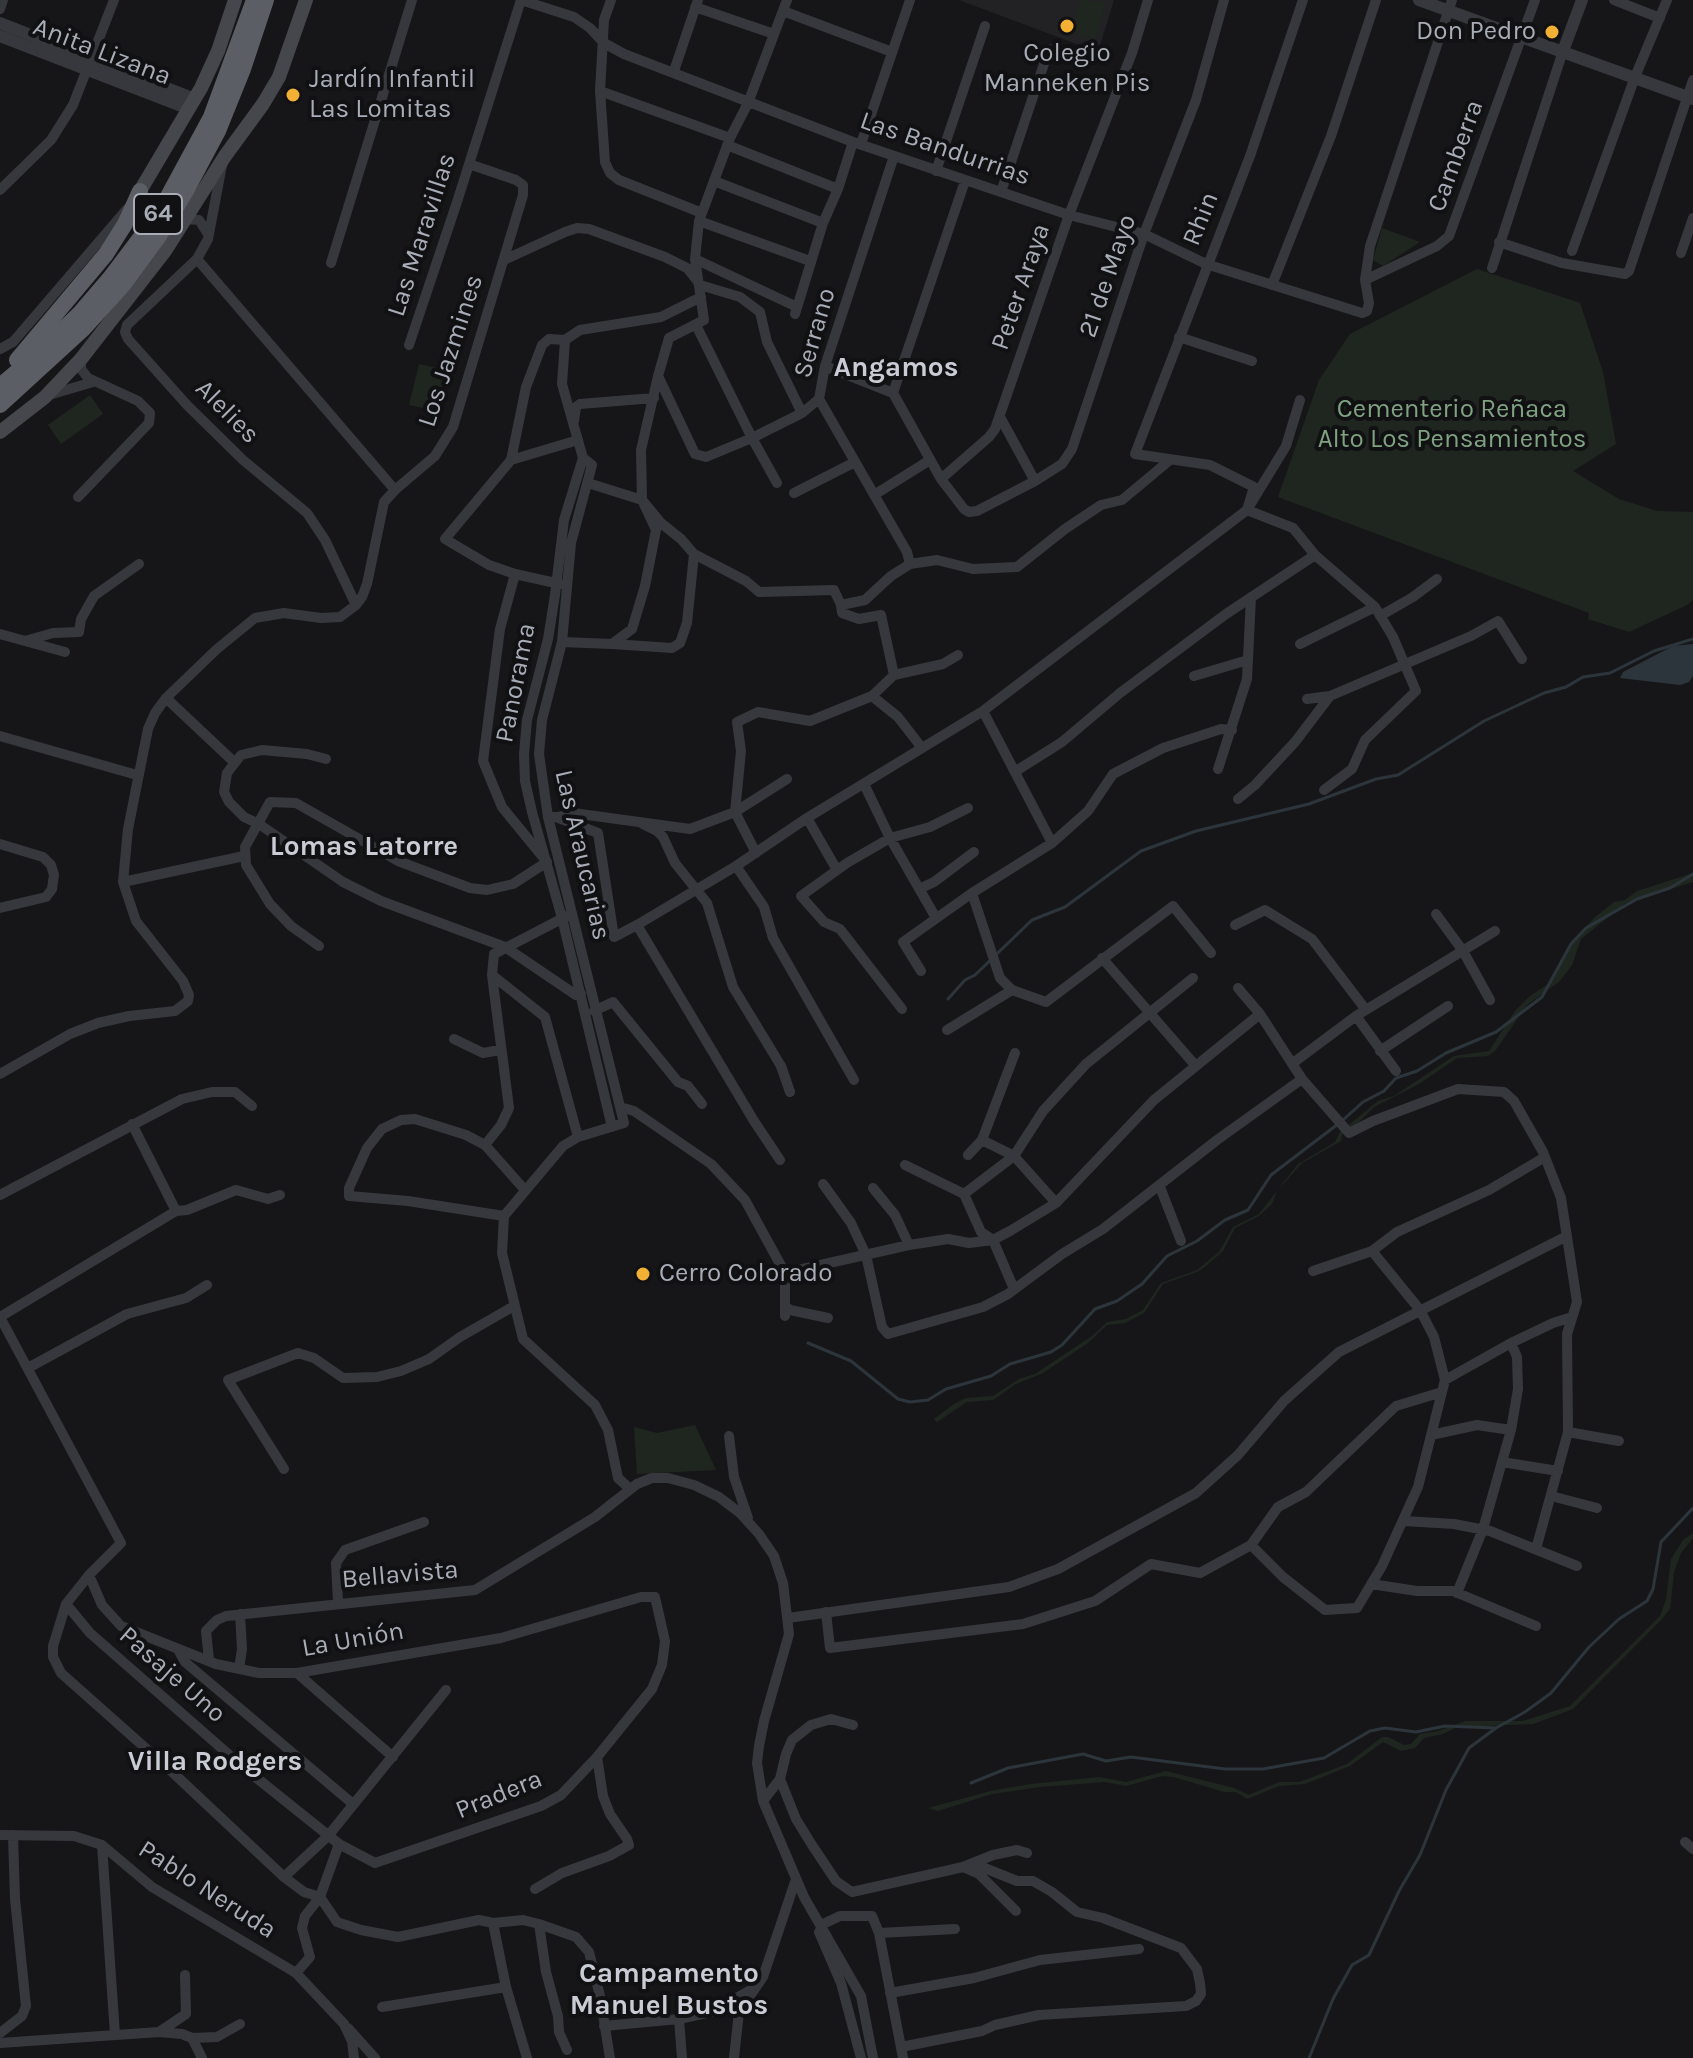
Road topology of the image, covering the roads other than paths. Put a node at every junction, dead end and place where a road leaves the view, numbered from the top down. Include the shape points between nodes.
1 (3, 0) edge
2 (114, 0) edge
3 (235, 0) edge
4 (254, 0) edge
5 (266, 0) edge
6 (273, 0) edge
7 (306, 0) edge
8 (412, 0) edge
9 (521, 0) edge
10 (611, 0) edge
11 (787, 0) edge
12 (910, 0) edge
13 (1148, 0) edge
14 (1224, 0) edge
15 (1303, 0) edge
16 (1376, 0) edge
17 (1419, 0) edge
18 (1535, 0) edge
19 (1582, 0) edge
20 (1614, 0) edge
21 (1667, 0) edge
22 (696, 4) edge
23 (1450, 5) edge
24 (0, 9) edge
25 (783, 11) junction
26 (1660, 18) junction
27 (0, 23) edge
28 (985, 26) dead end
29 (774, 34) junction
30 (0, 36) edge
31 (1523, 37) junction
32 (604, 43) junction
33 (1049, 49) dead end
34 (1563, 51) junction
35 (892, 52) junction
36 (248, 56) junction
37 (90, 64) junction
38 (674, 71) junction
39 (1635, 77) junction
40 (1693, 80) edge
41 (600, 91) junction
42 (1690, 98) edge
43 (748, 103) junction
44 (192, 104) junction
45 (729, 141) junction
46 (857, 143) junction
47 (225, 156) junction
48 (894, 156) junction
49 (469, 164) junction
50 (936, 171) junction
51 (714, 181) junction
52 (965, 181) junction
53 (838, 189) junction
54 (0, 190) edge
55 (140, 191) junction
56 (1001, 192) junction
57 (1069, 215) junction
58 (700, 217) junction
59 (1693, 218) edge
60 (186, 219) junction
61 (823, 223) junction
62 (1144, 234) junction
63 (208, 239) junction
64 (1499, 242) junction
65 (1572, 251) dead end
66 (1681, 253) dead end
67 (197, 259) junction
68 (695, 259) junction
69 (504, 260) junction
70 (810, 261) junction
71 (331, 263) dead end
72 (1206, 264) junction
73 (1492, 268) dead end
74 (1365, 280) junction
75 (700, 285) junction
76 (1272, 285) junction
77 (701, 297) junction
78 (696, 325) junction
79 (1179, 337) junction
80 (565, 340) junction
81 (409, 345) dead end
82 (0, 349) edge
83 (81, 359) junction
84 (1252, 361) dead end
85 (825, 366) junction
86 (658, 376) junction
87 (0, 377) edge
88 (93, 382) junction
89 (0, 386) edge
90 (893, 393) junction
91 (45, 397) junction
92 (654, 398) junction
93 (819, 399) junction
94 (1300, 400) dead end
95 (0, 405) edge
96 (802, 413) junction
97 (1000, 417) junction
98 (573, 424) junction
99 (0, 432) edge
100 (752, 438) junction
101 (578, 440) junction
102 (583, 458) junction
103 (511, 460) junction
104 (930, 460) junction
105 (1170, 460) junction
106 (855, 462) junction
107 (941, 479) junction
108 (1035, 481) junction
109 (588, 483) junction
110 (777, 483) dead end
111 (395, 490) junction
112 (794, 493) dead end
113 (874, 495) junction
114 (78, 497) dead end
115 (642, 500) junction
116 (1247, 510) junction
117 (694, 554) junction
118 (1315, 555) junction
119 (139, 564) dead end
120 (910, 564) junction
121 (515, 574) junction
122 (1437, 579) dead end
123 (555, 584) junction
124 (568, 584) junction
125 (1251, 597) junction
126 (356, 605) junction
127 (841, 605) junction
128 (1377, 612) junction
129 (0, 634) edge
130 (25, 641) junction
131 (562, 642) junction
132 (612, 644) junction
133 (1300, 644) dead end
134 (65, 652) dead end
135 (958, 655) dead end
136 (1522, 659) dead end
137 (1248, 660) junction
138 (1403, 665) junction
139 (894, 675) junction
140 (1194, 676) dead end
141 (872, 696) junction
142 (1330, 696) junction
143 (166, 698) junction
144 (1307, 699) dead end
145 (983, 711) junction
146 (1232, 730) junction
147 (0, 736) edge
148 (922, 748) junction
149 (326, 759) dead end
150 (234, 762) junction
151 (1218, 769) dead end
152 (1016, 771) junction
153 (137, 775) junction
154 (787, 779) dead end
155 (864, 784) junction
156 (1324, 790) dead end
157 (1238, 799) dead end
158 (968, 808) dead end
159 (735, 812) junction
160 (552, 817) junction
161 (807, 818) junction
162 (641, 823) junction
163 (259, 824) junction
164 (890, 838) junction
165 (1052, 843) junction
166 (0, 844) edge
167 (974, 852) dead end
168 (756, 853) junction
169 (244, 856) junction
170 (547, 862) junction
171 (736, 866) junction
172 (837, 870) junction
173 (123, 882) junction
174 (697, 889) junction
175 (919, 889) junction
176 (972, 893) junction
177 (0, 908) edge
178 (1436, 914) dead end
179 (568, 916) junction
180 (936, 918) junction
181 (637, 925) junction
182 (1235, 925) dead end
183 (1495, 931) dead end
184 (319, 946) dead end
185 (505, 947) junction
186 (1463, 951) junction
187 (1211, 953) dead end
188 (1102, 958) junction
189 (921, 971) dead end
190 (492, 975) junction
191 (1193, 978) dead end
192 (1238, 988) dead end
193 (1012, 990) junction
194 (581, 994) junction
195 (1490, 1000) dead end
196 (1448, 1006) dead end
197 (902, 1009) dead end
198 (594, 1011) junction
199 (1149, 1011) junction
200 (1361, 1013) junction
201 (1260, 1014) junction
202 (947, 1030) dead end
203 (454, 1039) dead end
204 (500, 1050) junction
205 (1380, 1051) junction
206 (1015, 1053) dead end
207 (1293, 1063) junction
208 (1195, 1065) junction
209 (1396, 1071) dead end
210 (0, 1074) edge
211 (1302, 1079) junction
212 (854, 1080) dead end
213 (790, 1092) dead end
214 (702, 1104) dead end
215 (252, 1106) dead end
216 (620, 1107) junction
217 (132, 1124) junction
218 (612, 1127) junction
219 (578, 1137) junction
220 (982, 1140) junction
221 (485, 1145) junction
222 (968, 1155) dead end
223 (1014, 1156) junction
224 (1545, 1157) junction
225 (780, 1160) dead end
226 (905, 1165) dead end
227 (823, 1184) dead end
228 (1160, 1187) junction
229 (873, 1188) dead end
230 (524, 1189) junction
231 (964, 1194) junction
232 (0, 1195) edge
233 (280, 1195) dead end
234 (1056, 1203) junction
235 (176, 1211) junction
236 (504, 1216) junction
237 (1567, 1236) junction
238 (993, 1240) junction
239 (1181, 1241) dead end
240 (909, 1245) junction
241 (1372, 1251) junction
242 (866, 1255) junction
243 (1313, 1271) dead end
244 (785, 1273) junction
245 (207, 1285) dead end
246 (1014, 1289) junction
247 (514, 1306) junction
248 (1420, 1310) junction
249 (0, 1317) edge
250 (1572, 1317) junction
251 (828, 1318) dead end
252 (1511, 1343) junction
253 (28, 1368) junction
254 (1445, 1380) junction
255 (1442, 1392) junction
256 (1511, 1430) junction
257 (1568, 1432) junction
258 (1431, 1435) junction
259 (729, 1436) dead end
260 (1619, 1441) dead end
261 (1502, 1462) junction
262 (284, 1469) dead end
263 (1558, 1471) junction
264 (630, 1489) junction
265 (1551, 1496) junction
266 (1597, 1508) dead end
267 (1404, 1521) junction
268 (424, 1522) dead end
269 (750, 1523) junction
270 (1483, 1529) junction
271 (1251, 1545) junction
272 (1536, 1549) junction
273 (1577, 1566) dead end
274 (89, 1575) junction
275 (1371, 1584) junction
276 (1457, 1593) junction
277 (655, 1597) joint
278 (338, 1603) junction
279 (66, 1604) junction
280 (826, 1612) junction
281 (240, 1614) junction
282 (788, 1618) junction
283 (1536, 1626) dead end
284 (179, 1651) junction
285 (209, 1660) junction
286 (239, 1669) junction
287 (297, 1673) junction
288 (446, 1690) dead end
289 (853, 1725) dead end
290 (393, 1757) junction
291 (597, 1757) junction
292 (780, 1779) junction
293 (763, 1801) junction
294 (353, 1804) junction
295 (0, 1835) edge
296 (13, 1835) junction
297 (328, 1836) junction
298 (339, 1844) junction
299 (102, 1845) junction
300 (1027, 1853) dead end
301 (963, 1867) junction
302 (284, 1877) junction
303 (796, 1879) junction
304 (535, 1889) dead end
305 (320, 1897) junction
306 (804, 1897) junction
307 (1016, 1911) dead end
308 (493, 1923) junction
309 (539, 1924) junction
310 (821, 1925) junction
311 (955, 1929) dead end
312 (879, 1933) junction
313 (1139, 1949) dead end
314 (296, 1973) junction
315 (185, 1975) dead end
316 (506, 1987) junction
317 (752, 1990) junction
318 (890, 1993) junction
319 (382, 2007) dead end
320 (679, 2019) junction
321 (240, 2024) dead end
322 (344, 2024) junction
323 (604, 2026) junction
324 (159, 2032) junction
325 (0, 2033) edge
326 (115, 2035) junction
327 (192, 2038) junction
328 (0, 2043) edge
329 (567, 2050) dead end
330 (902, 2052) edge
331 (202, 2058) edge
332 (354, 2058) edge
333 (375, 2058) edge
334 (527, 2058) edge
335 (610, 2058) edge
336 (682, 2058) edge
337 (734, 2058) edge
338 (861, 2058) edge
339 (873, 2058) edge

1 - 24 street
2 - 37 street
3 - 44 main road
4 - 89 highway, 64 via 211,117 159,213 80,313
5 - 36 highway, 64
6 - 36 highway
7 - 47 main road via 279,77
8 - 71 street
9 - 32 street, Las Bandurrias via 574,17
9 - 49 street, Las Maravillas
10 - 32 street
11 - 25 street
12 - 35 street
13 - 57 street, Peter Araya
14 - 62 street, 21 de Mayo via 1196,100
15 - 72 street, Rhin via 1250,156
16 - 76 street via 1331,136
17 - 23 street
18 - 31 street, Camberra
19 - 34 street
20 - 26 street
21 - 26 street
22 - 29 street
22 - 38 street
23 - 31 street
23 - 74 street via 1370,246
25 - 29 street
25 - 35 street
26 - 39 street
27 - 37 street, Anita Lizana
28 - 50 street
29 - 43 street
30 - 37 street, Anita Lizana
31 - 34 street
31 - 74 street, Camberra via 1449,236
32 - 38 street, Las Bandurrias
32 - 41 street
33 - 56 street
34 - 39 street
34 - 64 street
35 - 46 street
36 - 95 highway, 64 via 207,153 140,262 73,340
37 - 44 street, Anita Lizana
37 - 54 street via 51,140
38 - 43 street, Las Bandurrias
39 - 42 street
39 - 65 street
40 - 42 street
41 - 45 street
41 - 58 street via 610,173
42 - 64 street via 1629,271 1620,275 1562,263
43 - 45 street
43 - 46 street, Las Bandurrias
44 - 55 main road
45 - 51 street
45 - 53 street
46 - 48 street, Las Bandurrias
46 - 53 street
47 - 60 main road
47 - 63 street
48 - 50 street, Las Bandurrias
48 - 85 street, Serrano
49 - 69 street, Los Jazmines via 523,185
49 - 81 street, Las Maravillas
50 - 52 street, Las Bandurrias
51 - 58 street
51 - 61 street
52 - 56 street, Las Bandurrias
52 - 90 street
53 - 61 street
55 - 82 street via 13,342
55 - 87 highway via 106,254
56 - 57 street, Las Bandurrias
57 - 62 street, Las Bandurrias
57 - 97 street, Peter Araya
58 - 68 street
58 - 70 street
59 - 66 street
60 - 63 street via 203,223
60 - 83 main road
61 - 70 street
62 - 72 street, Las Bandurrias
62 - 108 street, 21 de Mayo via 1072,449 1062,464
63 - 67 street
64 - 73 street
67 - 111 street
67 - 126 street, Alelies via 127,325 128,339 187,405 307,513
68 - 70 street via 796,310
68 - 75 street
69 - 75 street via 565,232 589,229 687,268
69 - 111 street, Los Jazmines via 453,427 435,456
72 - 76 street, Las Bandurrias
72 - 79 street, Rhin
74 - 76 street, Las Bandurrias via 1367,311 1355,312
75 - 77 street
75 - 96 street via 740,297 760,312 767,342
77 - 78 street via 704,320
77 - 80 street via 661,317 580,330
78 - 86 street via 669,338
78 - 100 street
79 - 84 street
79 - 105 street, Rhin via 1135,454
80 - 98 street via 562,384
80 - 103 street via 549,339 542,345 526,387
83 - 88 street via 81,369
83 - 91 main road
85 - 90 street
85 - 93 street, Serrano
86 - 92 street
86 - 100 street, Serrano via 695,454 706,457
88 - 91 street
88 - 114 street via 138,401 150,413 149,423
90 - 104 street
91 - 99 main road
92 - 98 street via 580,404
92 - 115 street via 641,450
93 - 96 street, Serrano
93 - 106 street
94 - 116 street via 1286,446
96 - 100 street, Serrano
97 - 107 street, Peter Araya via 989,437
97 - 108 street
98 - 101 street
100 - 110 street
101 - 102 street
101 - 103 street
102 - 109 street, Las Araucarias via 592,465
102 - 123 street, Panorama via 564,520
103 - 121 street via 445,539
104 - 107 street
104 - 113 street
105 - 116 street via 1210,465 1254,487
105 - 120 street via 1122,500 1101,505 1017,567 973,569 937,560
106 - 112 street
106 - 113 street
107 - 108 street, 21 de Mayo via 969,512
109 - 115 street
109 - 124 street, Las Araucarias via 571,543
111 - 126 street, Los Jazmines via 384,502 367,584
113 - 120 street
115 - 117 street
115 - 132 street via 656,530 645,586 632,629
116 - 118 street via 1293,528
116 - 145 street
117 - 127 street via 759,592 834,590
117 - 132 street via 680,643 672,648
118 - 125 street
118 - 128 street
119 - 130 street via 94,596 79,632
120 - 127 street via 865,600
121 - 123 street
121 - 170 street via 500,629 483,761 502,807
122 - 128 street via 1413,597
123 - 124 street
123 - 170 street, Panorama via 524,754 525,781
124 - 131 street, Las Araucarias
125 - 137 street
125 - 152 street via 1062,742
126 - 143 street via 340,617 284,613 255,618
127 - 139 street via 842,613 859,619 881,615
128 - 133 street
128 - 138 street
129 - 130 street
130 - 134 street
131 - 132 street
131 - 160 street, Las Araucarias via 539,754
135 - 139 street via 943,664
136 - 138 street via 1498,621
137 - 140 street
137 - 146 street
138 - 142 street
138 - 156 street via 1416,691 1365,740 1352,769
139 - 141 street
141 - 148 street via 898,717
141 - 159 street via 810,721 758,712 737,722 741,751
142 - 144 street
142 - 157 street via 1295,742
143 - 150 street
143 - 153 street via 148,729
145 - 148 street
145 - 152 street
146 - 151 street
146 - 165 street via 1163,748 1113,774 1088,811
147 - 153 street
148 - 155 street
149 - 150 street via 262,750
150 - 163 street via 224,792 236,811
152 - 165 street
153 - 173 street
154 - 159 street
155 - 161 street
155 - 164 street
158 - 164 street via 930,827
159 - 162 street via 690,829
159 - 168 street
160 - 162 street via 573,813
160 - 179 street, Las Araucarias
160 - 181 street via 598,833 614,937
161 - 168 street
161 - 172 street
162 - 174 street via 663,837 675,863
163 - 169 street
163 - 170 street via 270,802 296,803 398,861 470,888 513,884
163 - 185 street via 343,882
164 - 172 street
164 - 175 street
165 - 176 street
166 - 177 street via 43,857 54,875 46,897
167 - 175 street
168 - 171 street
169 - 173 street
169 - 184 street via 270,904
170 - 179 street, Panorama
171 - 174 street
171 - 212 street via 764,907 773,938
172 - 197 street via 801,896 824,922 840,929
173 - 210 street via 136,921 183,981 188,1001 175,1011 98,1023
174 - 181 street
174 - 213 street via 707,903 733,987 781,1066
175 - 180 street
176 - 180 street
176 - 193 street via 1000,978
178 - 186 street
179 - 185 street
179 - 194 street, Panorama
179 - 198 street, Las Araucarias
180 - 189 street via 903,942
181 - 225 street
182 - 200 street via 1265,910 1312,939
183 - 186 street
185 - 190 street via 494,954
185 - 194 street
186 - 195 street
186 - 200 street
187 - 188 street via 1173,906
188 - 193 street via 1046,1002
188 - 199 street
190 - 204 street
190 - 219 street via 545,1017
191 - 199 street
192 - 201 street
193 - 202 street
194 - 218 street, Panorama
196 - 205 street
198 - 214 street via 613,1002
198 - 216 street, Las Araucarias
199 - 208 street
199 - 223 street via 1086,1064 1043,1111
200 - 205 street
200 - 207 street
201 - 207 street
201 - 208 street
203 - 204 street via 483,1053
204 - 221 street via 509,1108
205 - 209 street
206 - 220 street
207 - 211 street
208 - 234 street via 1154,1100
211 - 224 street via 1349,1133 1458,1089 1504,1092
211 - 228 street
215 - 217 street via 235,1092 212,1092 182,1099
216 - 218 street, Las Araucarias via 624,1123
216 - 244 street via 634,1111 711,1164 745,1200
217 - 232 street
217 - 235 street
218 - 219 street
219 - 230 street
220 - 222 street
220 - 223 street
221 - 230 street
221 - 236 street via 415,1119 401,1120 382,1129 367,1148 349,1196
223 - 231 street
223 - 234 street
224 - 237 street via 1561,1198
224 - 241 street via 1489,1190 1397,1232
226 - 231 street
227 - 242 street
228 - 239 street
228 - 246 street
229 - 240 street via 895,1215
230 - 236 street
231 - 238 street via 981,1232
233 - 235 street via 268,1199 236,1190
234 - 238 street
235 - 249 street
236 - 247 street via 502,1253
237 - 248 street
237 - 250 street via 1577,1302
238 - 240 street
238 - 246 street
240 - 242 street
241 - 243 street
241 - 248 street
242 - 244 street
242 - 246 street via 888,1334 983,1307
244 - 251 street via 785,1311
245 - 253 street via 186,1298 127,1314
247 - 262 street via 401,1371 343,1378 298,1353 228,1380
247 - 264 street via 523,1339 595,1405 608,1430 618,1478
248 - 254 street via 1434,1337
248 - 280 street via 1339,1352 1196,1493 1058,1569 1009,1587
249 - 253 street
250 - 252 street
250 - 257 street via 1567,1334
252 - 254 street
252 - 256 street via 1518,1389
253 - 274 street via 121,1543
254 - 255 street
255 - 258 street
255 - 271 street via 1396,1406 1306,1492 1278,1507
256 - 258 street via 1477,1425
256 - 261 street
257 - 260 street
257 - 263 street
258 - 267 street
259 - 269 street via 734,1477
261 - 263 street
261 - 270 street
263 - 265 street
264 - 269 street via 652,1478 694,1485 719,1497
264 - 278 street, Bellavista via 595,1517 475,1590
265 - 266 street
265 - 272 street
267 - 270 street
267 - 275 street
268 - 278 street via 345,1550 336,1563
269 - 282 street via 774,1556
270 - 272 street
270 - 276 street
271 - 275 street via 1325,1610 1357,1608
271 - 280 street via 1200,1573 1151,1564 1095,1601 1023,1624 830,1648
272 - 273 street
274 - 279 street
274 - 284 street, La Unión via 111,1618
275 - 276 street
276 - 283 street
277 - 287 street, La Unión via 501,1638
277 - 291 street, Pradera via 665,1641 662,1665 652,1689
278 - 281 street, Bellavista
279 - 297 street, Pasaje Uno via 90,1633
279 - 302 street via 53,1646 61,1673
280 - 282 street
281 - 285 street, Bellavista via 210,1625
281 - 286 street
282 - 293 street via 789,1634 757,1763
284 - 285 street, La Unión
284 - 294 street via 185,1662
285 - 286 street, La Unión
286 - 287 street, La Unión
287 - 290 street
288 - 290 street
289 - 292 street via 831,1719 811,1725 792,1740
290 - 294 street
291 - 298 street, Pradera via 561,1795 541,1806 390,1859 375,1863
291 - 304 street via 603,1796 629,1845
292 - 293 street
292 - 301 street via 819,1857 836,1881 852,1892
293 - 303 street
294 - 297 street
295 - 296 street, Pablo Neruda
296 - 299 street, Pablo Neruda via 74,1836
296 - 325 street via 26,2006 22,2016
297 - 298 street, Pradera
297 - 302 street
298 - 305 street
299 - 314 street, Pablo Neruda via 152,1887
299 - 326 street
300 - 301 street via 1017,1850
301 - 307 street via 979,1874
301 - 330 street via 1033,1881 1077,1912 1181,1948 1197,1969 1201,1994 1186,2006 1039,2015
302 - 305 street
303 - 306 street
303 - 317 street via 763,1977
305 - 308 street via 337,1922 398,1937 479,1920
305 - 314 street via 305,1916 302,1928 311,1951
306 - 310 street
306 - 338 street via 841,1983
308 - 309 street
308 - 316 street
309 - 323 street via 576,1937 589,1952
309 - 329 street
310 - 312 street via 840,1916 872,1916
310 - 339 street via 861,1996
311 - 312 street
312 - 318 street
313 - 318 street via 1040,1960
314 - 322 street, Pablo Neruda
315 - 324 street via 186,2014
316 - 319 street
316 - 334 street
317 - 320 street via 711,2012
317 - 337 street via 739,2012
318 - 330 street
320 - 323 street
320 - 336 street
321 - 327 street via 217,2037
322 - 332 street
322 - 333 street, Pablo Neruda
323 - 335 street
324 - 326 street
324 - 327 street
326 - 328 street
327 - 331 street

